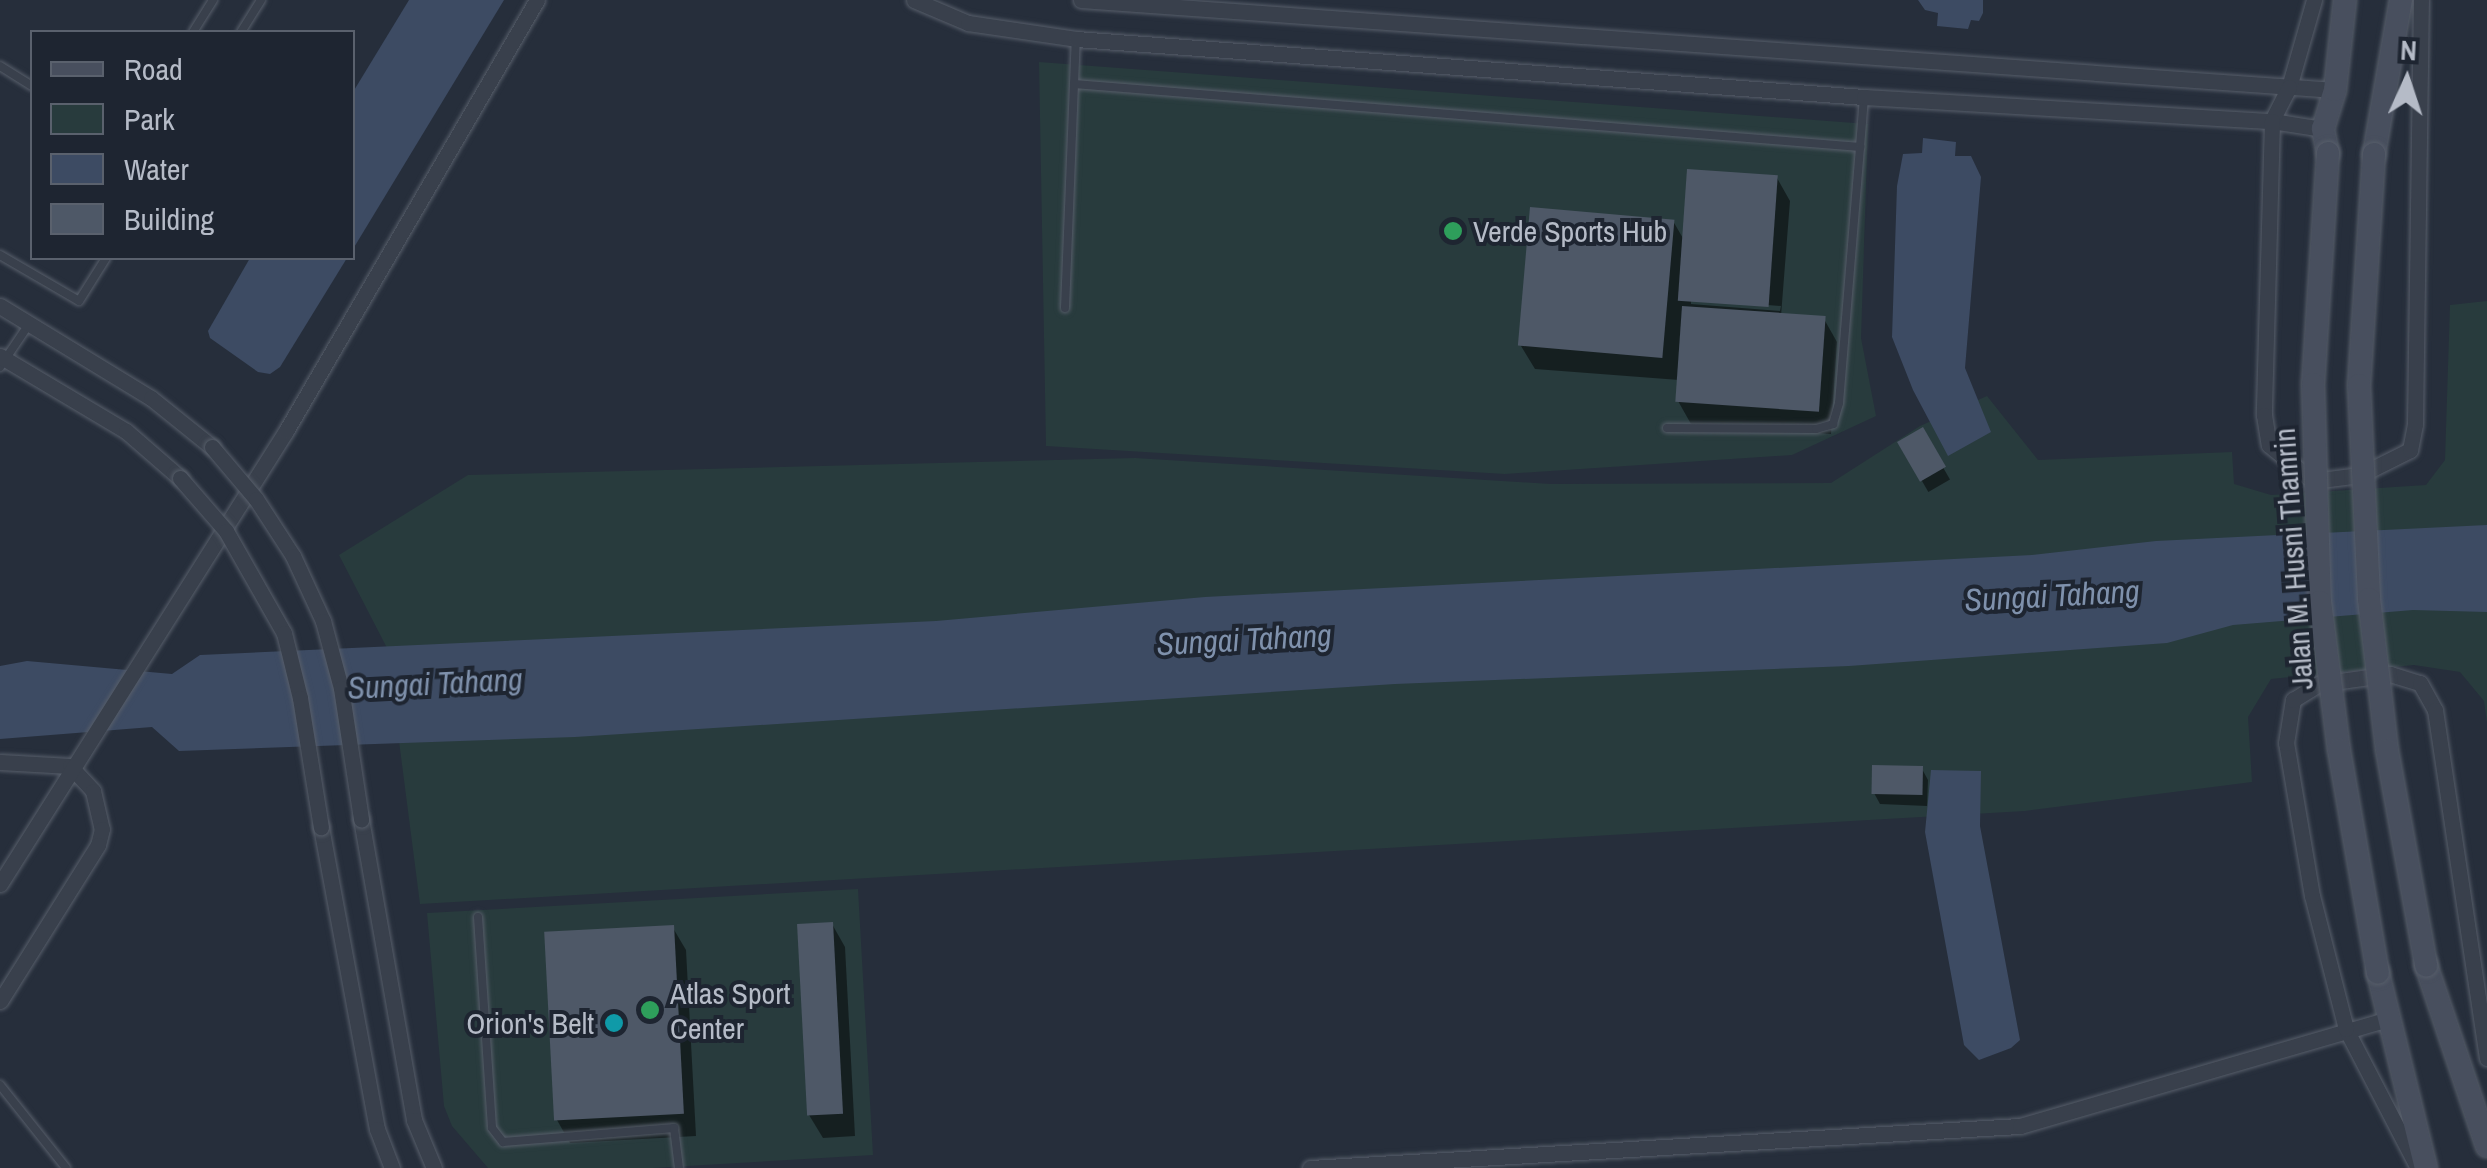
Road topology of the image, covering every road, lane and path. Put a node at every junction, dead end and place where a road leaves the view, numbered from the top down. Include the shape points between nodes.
1 (200, 0) edge
2 (261, 0) edge
3 (537, 0) edge
4 (914, 0) edge
5 (1081, 0) edge
6 (2314, 0) edge
7 (2345, 0) edge
8 (2401, 0) edge
9 (2421, 0) edge
10 (211, 3) edge
11 (194, 30) edge
12 (242, 30) edge
13 (1076, 39) junction
14 (0, 66) edge
15 (1074, 84) junction
16 (30, 85) edge
17 (2289, 87) junction
18 (2335, 90) junction
19 (1864, 97) junction
20 (2272, 121) junction
21 (2323, 129) junction
22 (1860, 147) junction
23 (0, 255) edge
24 (105, 260) edge
25 (0, 306) edge
26 (1065, 308) dead end
27 (29, 324) junction
28 (2, 361) edge
29 (1667, 428) dead end
30 (0, 762) edge
31 (70, 766) junction
32 (0, 884) edge
33 (478, 917) dead end
34 (0, 1001) edge
35 (2388, 1018) junction
36 (2346, 1028) junction
37 (2487, 1058) edge
38 (0, 1084) edge
39 (2487, 1146) edge
40 (66, 1168) edge
41 (392, 1168) edge
42 (434, 1168) edge
43 (679, 1168) edge
44 (1310, 1168) edge
45 (2418, 1168) edge
46 (2426, 1168) edge

1 - 10 lane
2 - 12 lane
3 - 31 street via 286,431
4 - 13 street via 968,23
5 - 17 street
6 - 17 street
7 - 18 main road, Jalan M. Husni Thamrin
8 - 39 main road, bridge via 2374,154 2359,385 2370,599 2387,750 2426,965
9 - 20 street via 2415,424 2410,450 2360,476 2313,481 2268,445
10 - 11 lane
13 - 15 lane
13 - 19 street
14 - 16 lane
15 - 22 lane
15 - 26 lane
17 - 18 street
17 - 20 street
18 - 21 main road, Jalan M. Husni Thamrin
19 - 20 street
19 - 22 lane
20 - 21 street
21 - 35 main road, Jalan M. Husni Thamrin, bridge via 2328,152 2313,384 2320,602 2338,750
22 - 29 lane via 1832,424
23 - 24 lane via 80,301
25 - 27 street
27 - 28 lane
27 - 42 street, bridge via 151,398 212,447 293,556 323,622 341,688 414,1120
28 - 41 street, bridge via 126,432 180,478 226,531 284,633 377,1129
30 - 31 street
31 - 32 street
31 - 34 street via 101,811 98,845
33 - 43 lane via 492,1128 503,1142 674,1128
35 - 36 street
35 - 46 main road, Jalan M. Husni Thamrin
36 - 37 street via 2312,896 2286,743 2294,700 2319,684 2390,674 2420,684 2434,710
36 - 44 street via 2020,1126
36 - 45 street
38 - 40 lane

